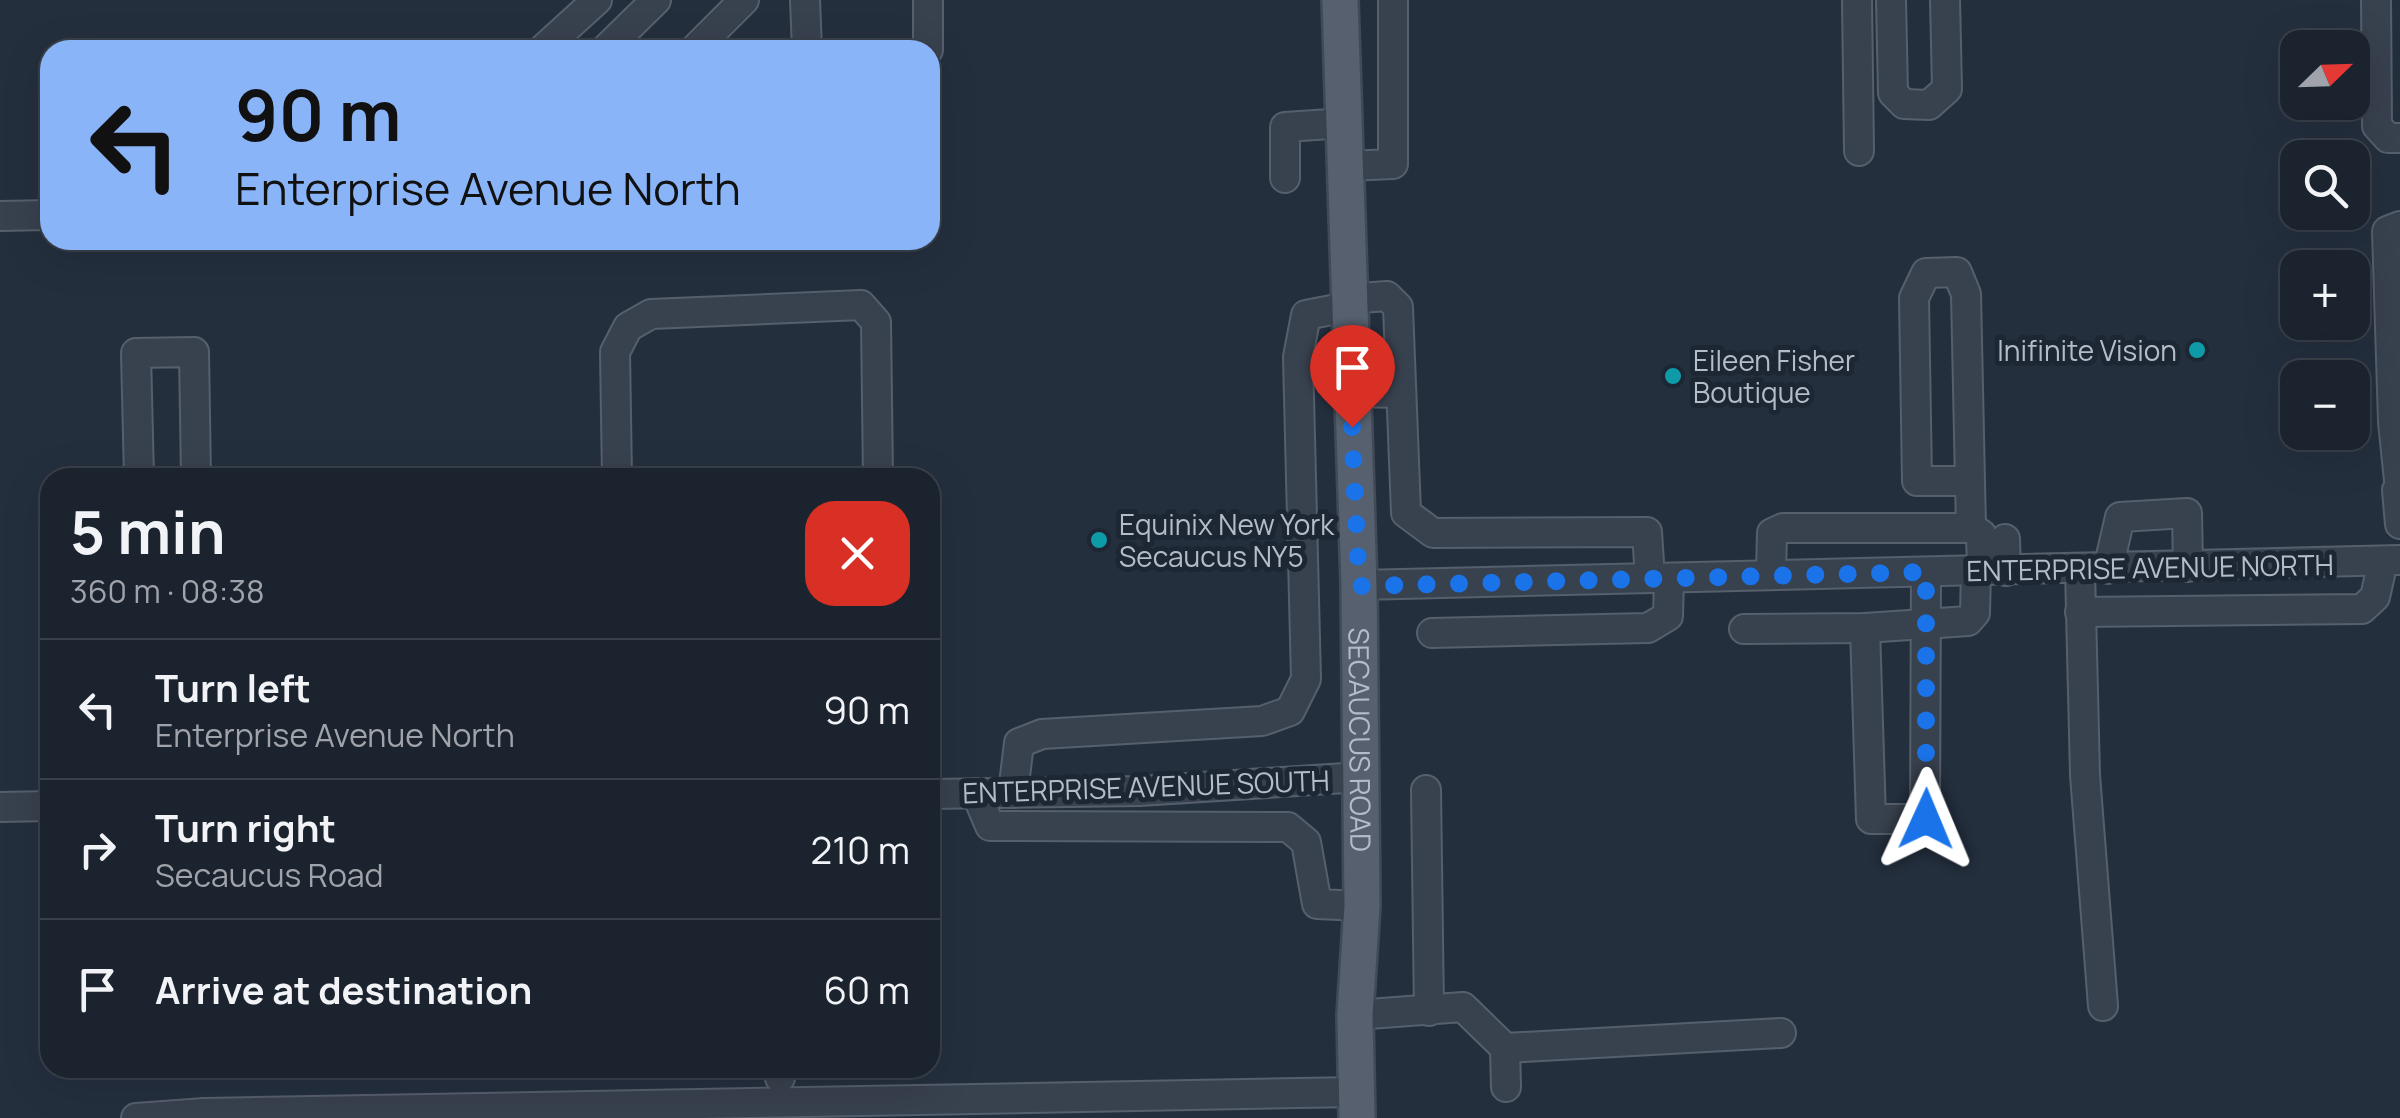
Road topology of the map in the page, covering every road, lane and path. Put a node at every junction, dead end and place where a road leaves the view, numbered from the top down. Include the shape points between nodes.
1 (597, 0) edge
2 (744, 0) edge
3 (805, 0) edge
4 (928, 0) edge
5 (1340, 0) edge
6 (1393, 0) edge
7 (1856, 0) edge
8 (1891, 0) edge
9 (1945, 0) edge
10 (2376, 0) edge
11 (645, 4) edge
12 (555, 40) edge
13 (614, 40) edge
14 (704, 40) edge
15 (807, 40) edge
16 (928, 40) edge
17 (1346, 123) junction
18 (2400, 138) edge
19 (1858, 151) dead end
20 (1348, 166) junction
21 (1285, 178) dead end
22 (0, 216) edge
23 (40, 216) edge
24 (2400, 226) edge
25 (1347, 303) junction
26 (1351, 392) junction
27 (1402, 393) junction
28 (139, 468) edge
29 (196, 468) edge
30 (618, 468) edge
31 (878, 468) edge
32 (1970, 481) junction
33 (2398, 490) edge
34 (2400, 524) edge
35 (1970, 528) junction
36 (2005, 539) dead end
37 (2392, 560) edge
38 (2188, 567) junction
39 (2094, 569) junction
40 (1926, 572) junction
41 (1988, 572) junction
42 (1771, 573) junction
43 (1660, 578) junction
44 (1359, 586) junction
45 (2080, 612) junction
46 (1925, 624) junction
47 (1744, 628) dead end
48 (1865, 628) junction
49 (1432, 633) dead end
50 (1362, 777) junction
51 (1139, 790) junction
52 (1426, 790) dead end
53 (976, 793) junction
54 (1013, 793) junction
55 (940, 794) edge
56 (0, 806) edge
57 (40, 806) edge
58 (1155, 827) junction
59 (1362, 906) junction
60 (2103, 1006) dead end
61 (1429, 1011) junction
62 (1355, 1015) junction
63 (1782, 1033) dead end
64 (1505, 1048) junction
65 (1506, 1087) dead end
66 (1357, 1105) edge
67 (205, 1115) edge
68 (136, 1118) edge

1 - 12 street
2 - 14 street
3 - 15 street
4 - 16 street
5 - 17 main road, SECAUCUS ROAD
6 - 20 street via 1393,164
7 - 19 street
8 - 9 street via 1893,93 1904,104 1929,105 1946,88
10 - 18 street via 2377,126 2388,138
11 - 13 street
17 - 20 main road, SECAUCUS ROAD
17 - 21 street via 1285,127
20 - 25 main road, SECAUCUS ROAD
22 - 23 street
24 - 33 street via 2387,231
25 - 26 main road, SECAUCUS ROAD
25 - 27 street via 1387,296 1398,308
25 - 54 street via 1306,315 1298,357 1306,679 1290,711 1262,721 1042,734 1019,743
26 - 27 street
26 - 44 main road, SECAUCUS ROAD
27 - 43 street via 1406,513 1433,533 1646,532
28 - 29 street via 136,353 194,352
30 - 31 street via 615,352 628,327 651,314 862,305 876,322
32 - 32 street via 1966,294 1957,272 1926,273 1914,298 1917,482
32 - 35 street
33 - 34 street
35 - 41 street via 1981,534
35 - 42 street via 1783,528 1772,533
36 - 41 street
37 - 38 street, ENTERPRISE AVENUE NORTH
37 - 45 street via 2362,610
38 - 39 street, ENTERPRISE AVENUE NORTH
38 - 39 street via 2187,513 2120,517
39 - 41 street, ENTERPRISE AVENUE NORTH
39 - 45 street
40 - 41 street, ENTERPRISE AVENUE NORTH
40 - 42 street, ENTERPRISE AVENUE NORTH
40 - 46 street
41 - 46 street via 1968,621
42 - 43 street, ENTERPRISE AVENUE NORTH
43 - 44 street, ENTERPRISE AVENUE NORTH
43 - 49 street via 1668,616 1648,628
44 - 50 main road, SECAUCUS ROAD
45 - 60 street via 2084,775
46 - 48 street
46 - 48 street via 1926,819 1871,819
47 - 48 street
50 - 51 street, ENTERPRISE AVENUE SOUTH
50 - 59 main road, SECAUCUS ROAD
51 - 54 street, ENTERPRISE AVENUE SOUTH
51 - 58 street
52 - 61 street
53 - 54 street, ENTERPRISE AVENUE SOUTH
53 - 55 street, ENTERPRISE AVENUE SOUTH
53 - 58 street via 990,826
56 - 57 street
58 - 59 street via 1288,827 1306,842 1317,904
59 - 62 main road, SECAUCUS ROAD
61 - 62 street
61 - 64 street via 1464,1007
62 - 66 main road, SECAUCUS ROAD
63 - 64 street
64 - 65 street
66 - 67 street
67 - 68 street

